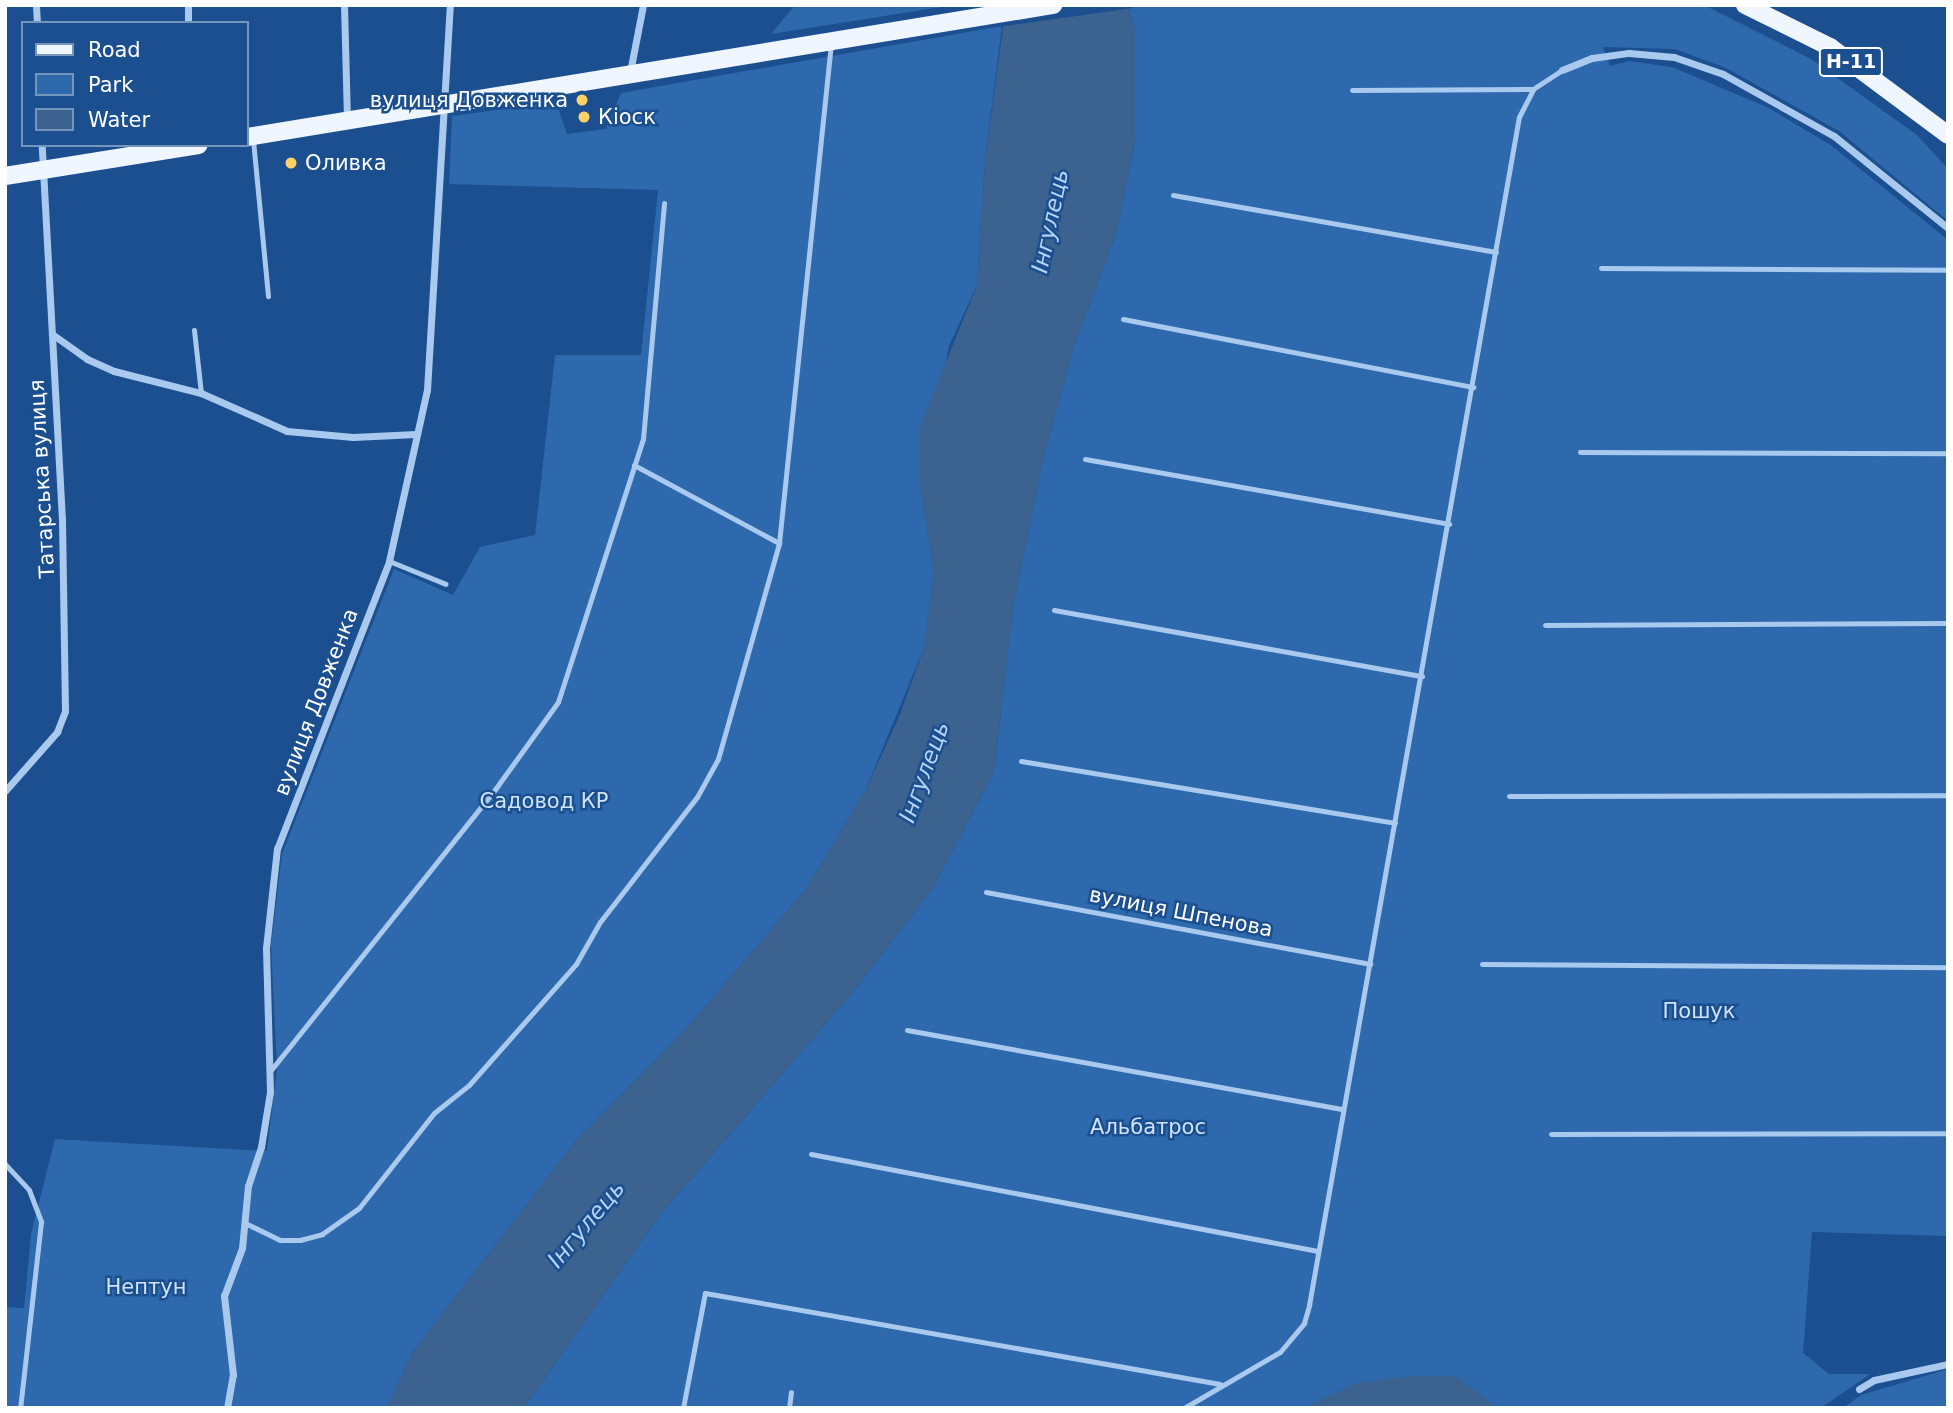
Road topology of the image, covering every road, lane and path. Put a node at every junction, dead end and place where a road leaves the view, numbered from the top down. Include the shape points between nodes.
1 (344, 5) edge
2 (450, 5) edge
3 (643, 5) edge
4 (1053, 5) edge
5 (1745, 5) edge
6 (831, 41) junction
7 (1562, 70) joint
8 (629, 76) junction
9 (1533, 89) junction
10 (1352, 90) dead end
11 (444, 106) junction
12 (347, 122) junction
13 (1948, 135) edge
14 (250, 137) edge
15 (42, 147) edge
16 (187, 147) edge
17 (43, 170) junction
18 (5, 176) edge
19 (1172, 195) dead end
20 (664, 203) dead end
21 (1948, 228) edge
22 (1496, 252) junction
23 (1601, 268) dead end
24 (1948, 270) edge
25 (268, 296) dead end
26 (1123, 319) dead end
27 (194, 330) dead end
28 (52, 334) junction
29 (1473, 387) junction
30 (201, 393) junction
31 (416, 434) junction
32 (1580, 452) dead end
33 (1948, 453) edge
34 (1085, 459) dead end
35 (634, 465) junction
36 (1450, 524) junction
37 (779, 543) junction
38 (389, 561) junction
39 (446, 584) dead end
40 (1054, 610) dead end
41 (1948, 622) edge
42 (1545, 625) dead end
43 (1422, 676) junction
44 (1021, 761) dead end
45 (5, 791) edge
46 (1948, 795) edge
47 (1509, 796) dead end
48 (1395, 823) junction
49 (986, 892) dead end
50 (1370, 964) junction
51 (1482, 964) dead end
52 (1948, 967) edge
53 (906, 1030) dead end
54 (271, 1070) junction
55 (1343, 1109) junction
56 (1948, 1133) edge
57 (1551, 1134) dead end
58 (811, 1154) dead end
59 (5, 1164) edge
60 (245, 1223) junction
61 (1318, 1251) junction
62 (1948, 1364) edge
63 (1220, 1384) junction
64 (1859, 1389) dead end
65 (791, 1392) dead end
66 (20, 1408) edge
67 (227, 1408) edge
68 (683, 1408) edge
69 (789, 1408) edge
70 (1184, 1408) edge

1 - 12 street
2 - 11 street, вулиця Довженка
3 - 8 street
4 - 6 main road
5 - 13 main road, Н-11 via 1830,47
6 - 8 main road
6 - 37 lane
7 - 9 lane
7 - 21 street via 1592,58 1629,53 1674,57 1723,74 1834,136
8 - 11 main road
9 - 10 lane
9 - 22 lane via 1518,117
11 - 12 main road
11 - 31 street, вулиця Довженка via 433,344
12 - 14 main road
14 - 25 lane
15 - 17 street, Татарська вулиця
16 - 17 main road
17 - 18 main road
17 - 28 street, Татарська вулиця
19 - 22 lane
20 - 35 lane via 643,439
22 - 29 lane
23 - 24 lane
26 - 29 lane
27 - 30 lane
28 - 30 street via 87,359 114,371
28 - 45 street, Татарська вулиця via 62,520 65,711 57,732
29 - 36 lane
30 - 31 street via 287,431 354,437
31 - 38 street, вулиця Довженка
32 - 33 lane
34 - 36 lane
35 - 37 lane
35 - 54 lane via 558,702 496,789
36 - 43 lane
37 - 60 lane via 718,759 698,797 600,922 576,964 469,1085 434,1114 359,1208 322,1234 300,1240 280,1240
38 - 39 lane
38 - 54 street, вулиця Довженка via 277,849 266,948
40 - 43 lane
41 - 42 lane
43 - 48 lane
44 - 48 lane
46 - 47 lane
48 - 50 lane
49 - 50 lane, вулиця Шпенова
50 - 55 lane
51 - 52 lane
53 - 55 lane
54 - 60 street, вулиця Довженка
55 - 61 lane
56 - 57 lane
58 - 61 lane
59 - 66 lane via 29,1190 41,1222
60 - 67 street, вулиця Довженка via 242,1248 224,1296 233,1375
61 - 63 lane via 1309,1305 1295,1336 1280,1352
62 - 64 street via 1874,1380
63 - 68 lane via 705,1293
63 - 70 lane
65 - 69 lane

